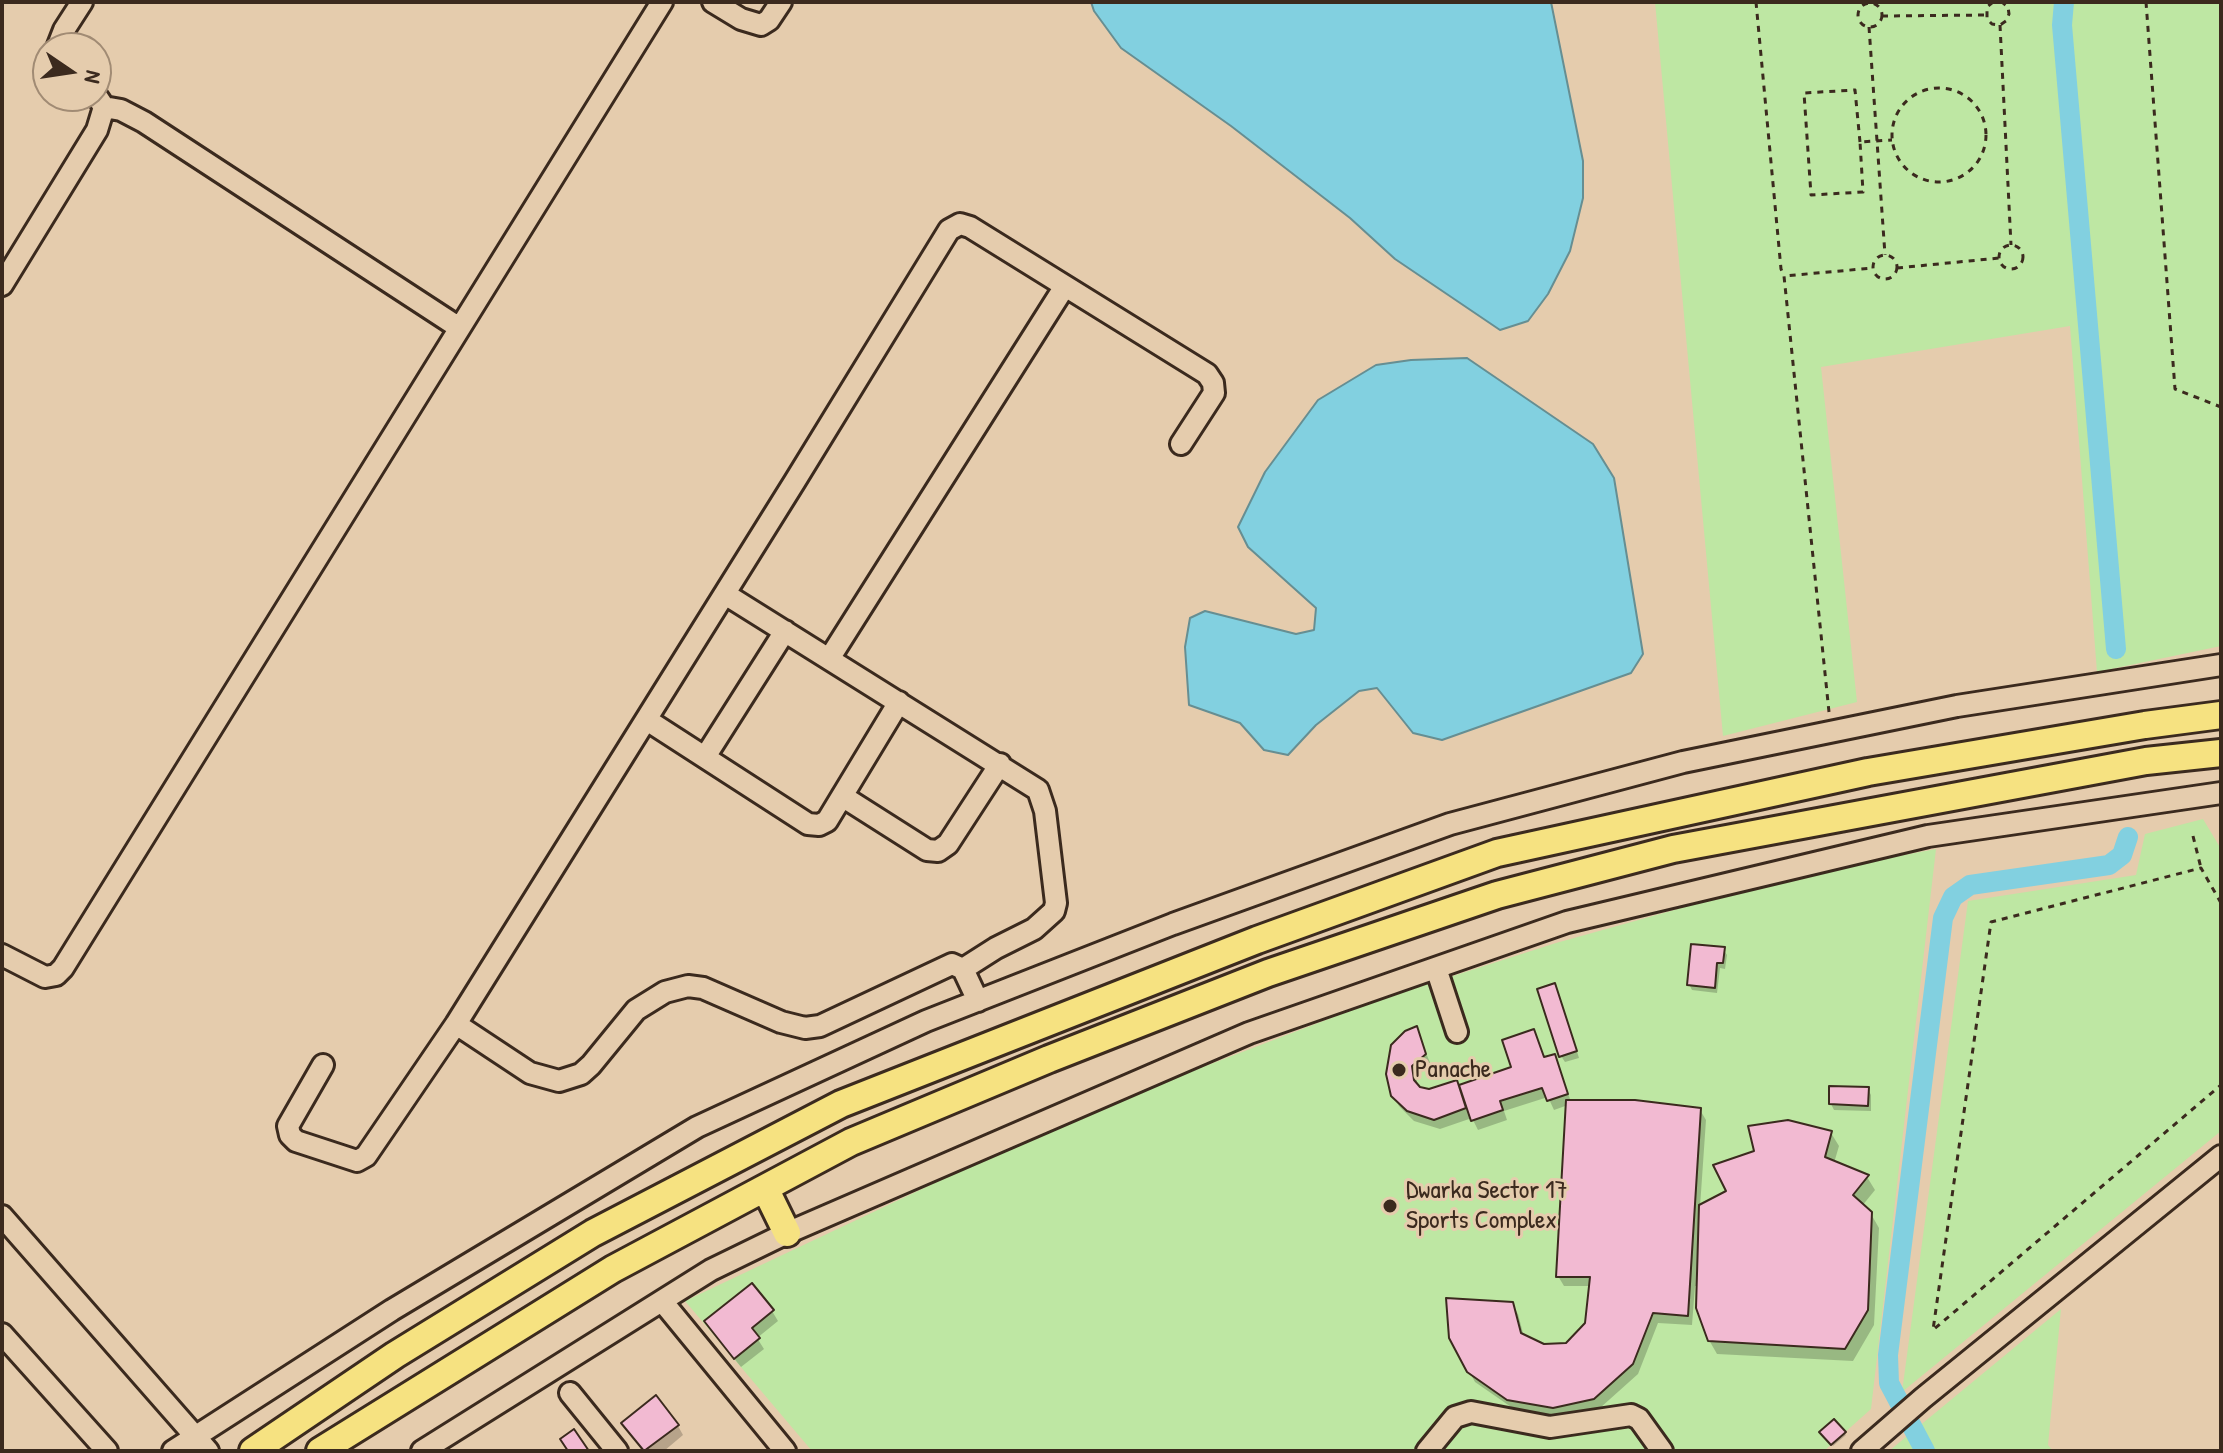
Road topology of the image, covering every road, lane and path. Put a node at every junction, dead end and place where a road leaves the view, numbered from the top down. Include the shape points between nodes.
1 (82, 2) edge
2 (662, 2) edge
3 (713, 2) edge
4 (781, 2) edge
5 (1756, 2) edge
6 (1993, 2) edge
7 (2002, 2) edge
8 (2146, 2) edge
9 (1986, 15) junction
10 (1882, 16) junction
11 (2000, 25) junction
12 (1869, 27) junction
13 (63, 32) edge
14 (112, 107) edge
15 (99, 112) edge
16 (1892, 140) junction
17 (1875, 141) junction
18 (1860, 142) junction
19 (2011, 245) junction
20 (1885, 255) junction
21 (1999, 258) junction
22 (1873, 268) junction
23 (1897, 268) junction
24 (1784, 276) junction
25 (2, 285) edge
26 (1065, 286) junction
27 (458, 327) junction
28 (2221, 407) edge
29 (1181, 444) dead end
30 (725, 594) junction
31 (785, 631) junction
32 (829, 659) junction
33 (2221, 665) edge
34 (899, 702) junction
35 (2221, 715) edge
36 (647, 720) junction
37 (1831, 732) junction
38 (2221, 753) edge
39 (705, 757) junction
40 (1000, 764) junction
41 (2221, 793) edge
42 (842, 796) junction
43 (2193, 836) dead end
44 (2201, 868) junction
45 (2221, 903) edge
46 (2, 955) edge
47 (1436, 968) junction
48 (963, 969) junction
49 (978, 1001) junction
50 (456, 1024) junction
51 (1457, 1032) dead end
52 (323, 1065) dead end
53 (2221, 1085) edge
54 (2221, 1156) edge
55 (765, 1188) junction
56 (2, 1216) edge
57 (787, 1233) junction
58 (662, 1301) junction
59 (2, 1334) edge
60 (570, 1393) dead end
61 (201, 1444) edge
62 (107, 1451) edge
63 (173, 1451) edge
64 (253, 1451) edge
65 (320, 1451) edge
66 (422, 1451) edge
67 (617, 1451) edge
68 (785, 1451) edge
69 (1427, 1451) edge
70 (1662, 1451) edge
71 (1862, 1451) edge

1 - 13 street
2 - 27 street
3 - 4 street via 758,25 769,20
5 - 24 path
6 - 9 path
7 - 11 path via 2009,14
8 - 28 path via 2175,389
9 - 10 path
9 - 11 path
10 - 12 path
10 - 12 path via 1874,4 1863,5 1858,16
11 - 19 path
12 - 17 path
14 - 27 street via 144,122
15 - 25 street via 97,130
16 - 16 path via 1902,106 1929,88 1961,92 1974,102 1986,132 1979,161 1969,172 1941,182 1913,174 1902,164
16 - 17 path
17 - 18 path
17 - 20 path
18 - 18 path via 1863,192 1811,195 1804,93 1855,90
19 - 21 path
19 - 21 path via 2021,250 2020,265 2006,268
20 - 22 path via 1877,257
20 - 23 path
21 - 23 path
22 - 23 path via 1883,279
22 - 24 path
24 - 37 path
26 - 29 street via 1207,374 1214,393
26 - 30 street via 970,227 960,224 949,230
26 - 32 street
27 - 46 street via 63,968 45,977
30 - 31 street
30 - 36 street
31 - 32 street
31 - 39 street
32 - 34 street
33 - 37 street via 1957,706
34 - 40 street
34 - 42 street
35 - 64 main road via 1868,772 1497,853 1257,940 841,1104 593,1233 395,1355
36 - 39 street
36 - 50 street
37 - 49 street via 1683,762 1450,824
38 - 55 main road via 2146,761 1673,849 1497,895 1268,973 1049,1059 851,1142
39 - 42 street via 808,824 827,821
40 - 42 street via 948,844 938,851 927,850
40 - 48 street via 1042,798 1056,903 1034,929
41 - 47 street via 1928,836 1567,922
43 - 44 path
44 - 45 path
44 - 53 path via 1991,922 1933,1330
47 - 51 street
47 - 57 street via 1249,1033
48 - 49 street
48 - 50 street via 952,964 812,1028 781,1022 703,988 665,992 636,1010 581,1074 559,1081 530,1073
49 - 61 street via 697,1127 392,1310
50 - 52 street via 366,1156 357,1161 290,1135 288,1126
54 - 71 street
55 - 57 main road
55 - 65 main road via 613,1269
56 - 61 street
57 - 58 street
58 - 66 street
58 - 68 street
59 - 62 street
60 - 67 street
61 - 63 street
69 - 70 street via 1455,1417 1471,1412 1550,1427 1631,1415

